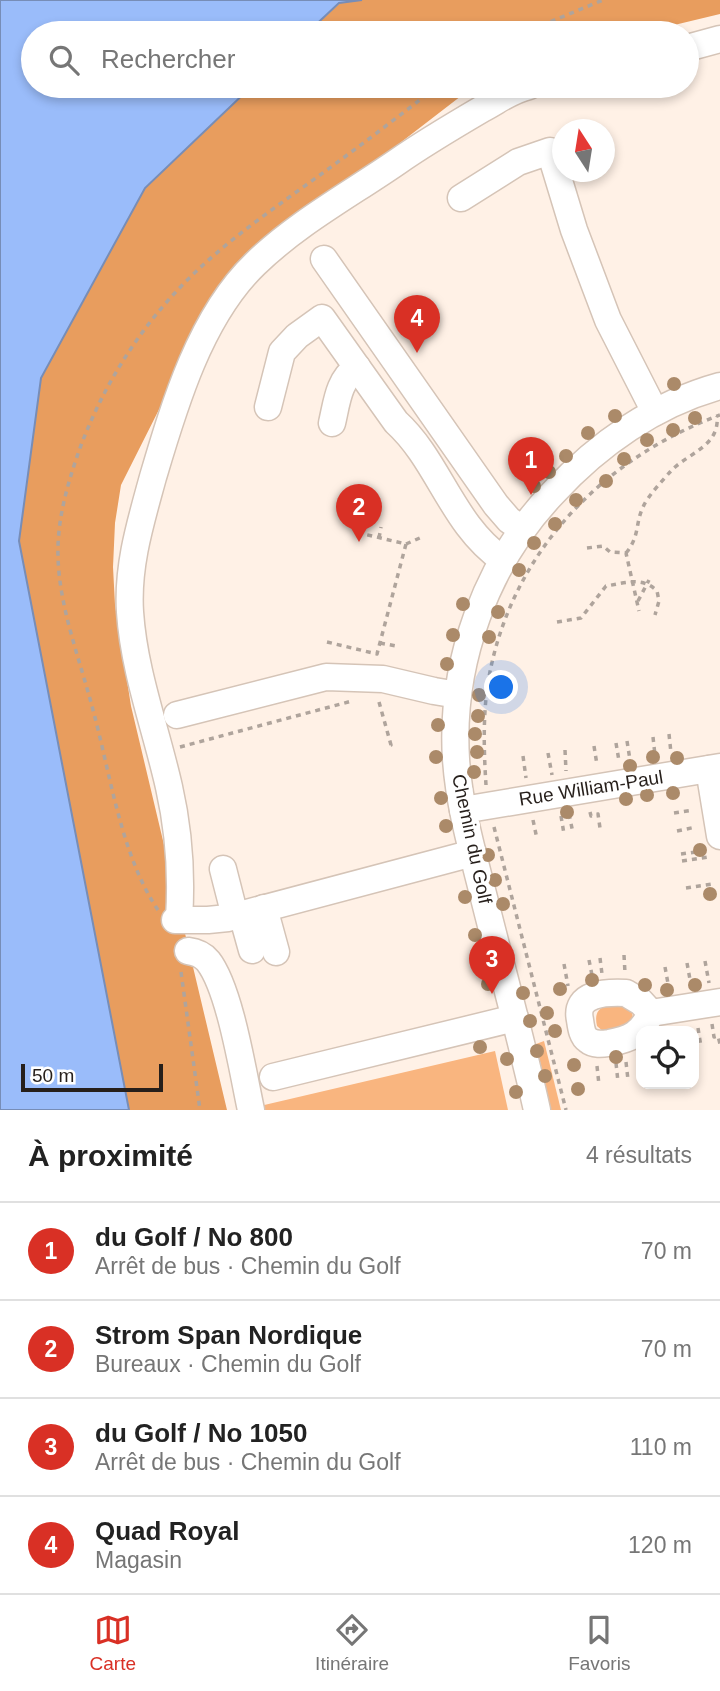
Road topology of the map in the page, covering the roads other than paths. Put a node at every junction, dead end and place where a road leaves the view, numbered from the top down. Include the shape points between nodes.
1 (720, 39) edge
2 (699, 44) edge
3 (500, 98) edge
4 (461, 198) dead end
5 (324, 259) dead end
6 (357, 367) junction
7 (720, 386) edge
8 (268, 407) dead end
9 (655, 412) junction
10 (332, 423) dead end
11 (522, 530) junction
12 (503, 560) junction
13 (458, 695) junction
14 (182, 729) road end
15 (714, 768) edge
16 (463, 810) junction
17 (710, 842) edge
18 (473, 853) junction
19 (223, 869) dead end
20 (247, 913) junction
21 (264, 951) dead end
22 (184, 958) road end
23 (714, 1002) edge
24 (651, 1013) dead end
25 (514, 1018) junction
26 (273, 1077) dead end
27 (251, 1110) edge
28 (537, 1110) edge

1 - 2 street
3 - 20 street via 415,149 271,250 227,299 181,386 134,546 133,636 175,818 182,872 171,917 208,920
4 - 9 street via 518,162 550,150 608,320
5 - 11 street via 496,505
6 - 8 street via 322,318 282,352
6 - 10 street via 341,386
6 - 12 street via 477,537
7 - 9 street, Chemin du Golf
9 - 11 street, Chemin du Golf via 579,467
11 - 12 street, Chemin du Golf
12 - 13 street, Chemin du Golf via 471,636
13 - 14 street via 383,679 326,677
13 - 16 street, Chemin du Golf via 456,759
15 - 16 street, Rue William-Paul
15 - 17 street
16 - 18 street, Chemin du Golf
18 - 20 street
18 - 25 street, Chemin du Golf
19 - 20 street
20 - 21 street
22 - 27 street via 202,956 209,962 234,1031
23 - 24 street
25 - 26 street
25 - 28 street, Chemin du Golf

